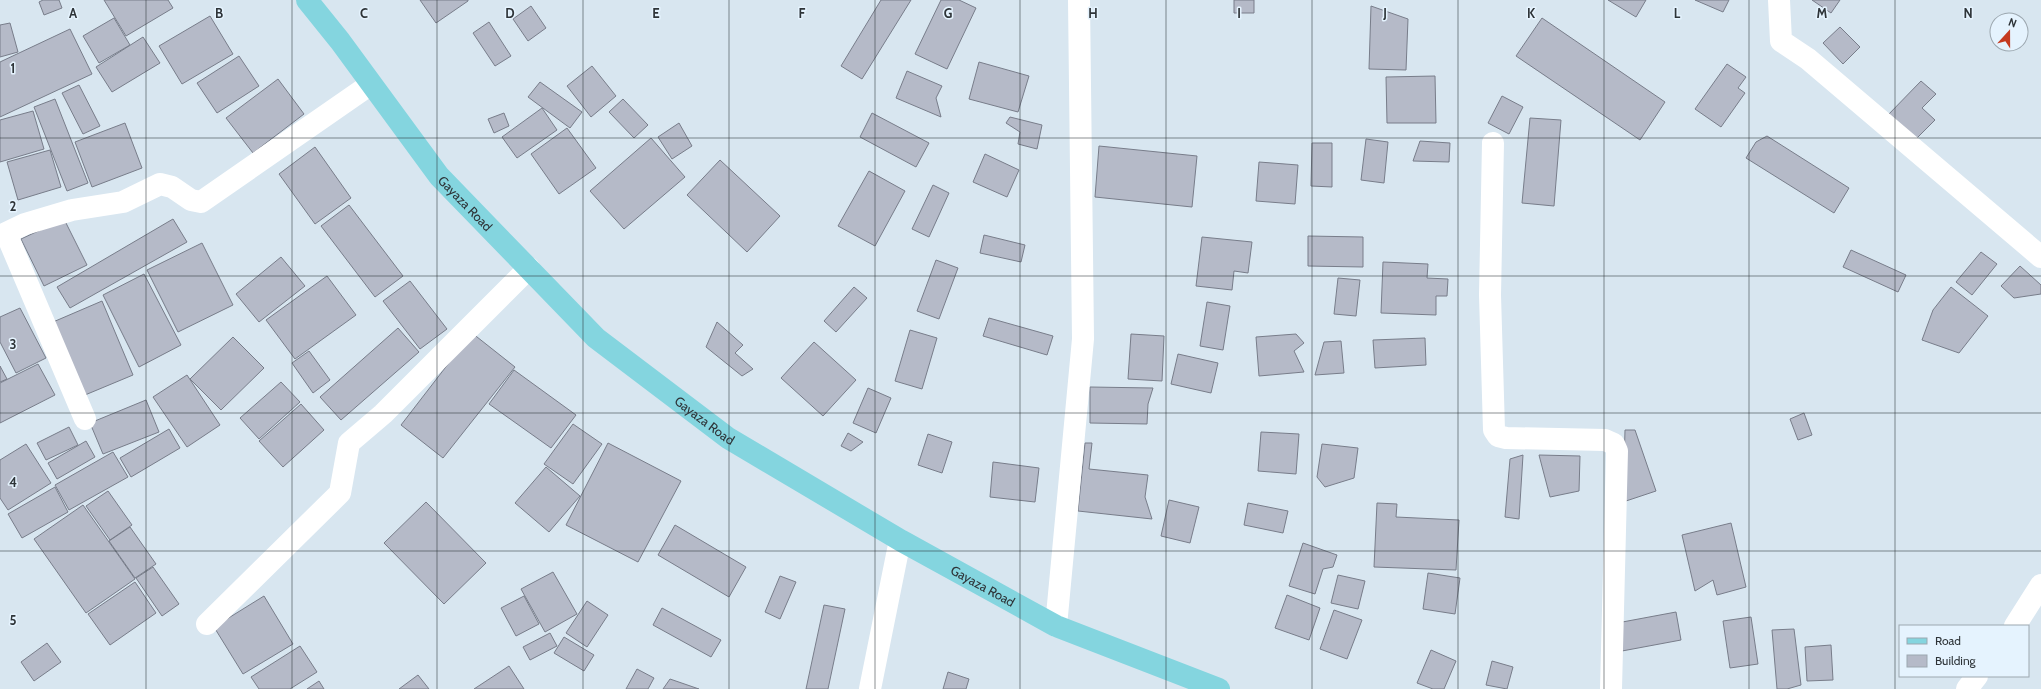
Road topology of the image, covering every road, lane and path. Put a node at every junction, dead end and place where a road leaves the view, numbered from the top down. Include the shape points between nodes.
1 (308, 0) edge
2 (1079, 0) edge
3 (1779, 0) edge
4 (371, 84) junction
5 (1493, 143) dead end
6 (3, 234) edge
7 (2041, 257) edge
8 (529, 268) junction
9 (85, 419) dead end
10 (900, 540) junction
11 (2041, 585) edge
12 (207, 624) dead end
13 (2016, 625) edge
14 (1056, 626) junction
15 (1976, 677) edge
16 (870, 689) edge
17 (1219, 689) edge
18 (1611, 689) edge
19 (1967, 689) edge

1 - 4 main road, Gayaza Road
2 - 14 street via 1083,339
3 - 7 street via 1782,41 1808,59
4 - 6 street via 200,202 160,184 123,202 72,210 25,224
4 - 8 main road, Gayaza Road via 438,176
5 - 18 street via 1490,295 1494,430 1498,436 1506,438 1605,440 1614,444 1617,451
6 - 9 street
8 - 10 main road, Gayaza Road via 596,338 728,438
8 - 12 street via 383,414 349,443 340,493
10 - 14 main road, Gayaza Road
10 - 16 street
11 - 13 street
14 - 17 main road, Gayaza Road
15 - 19 street

